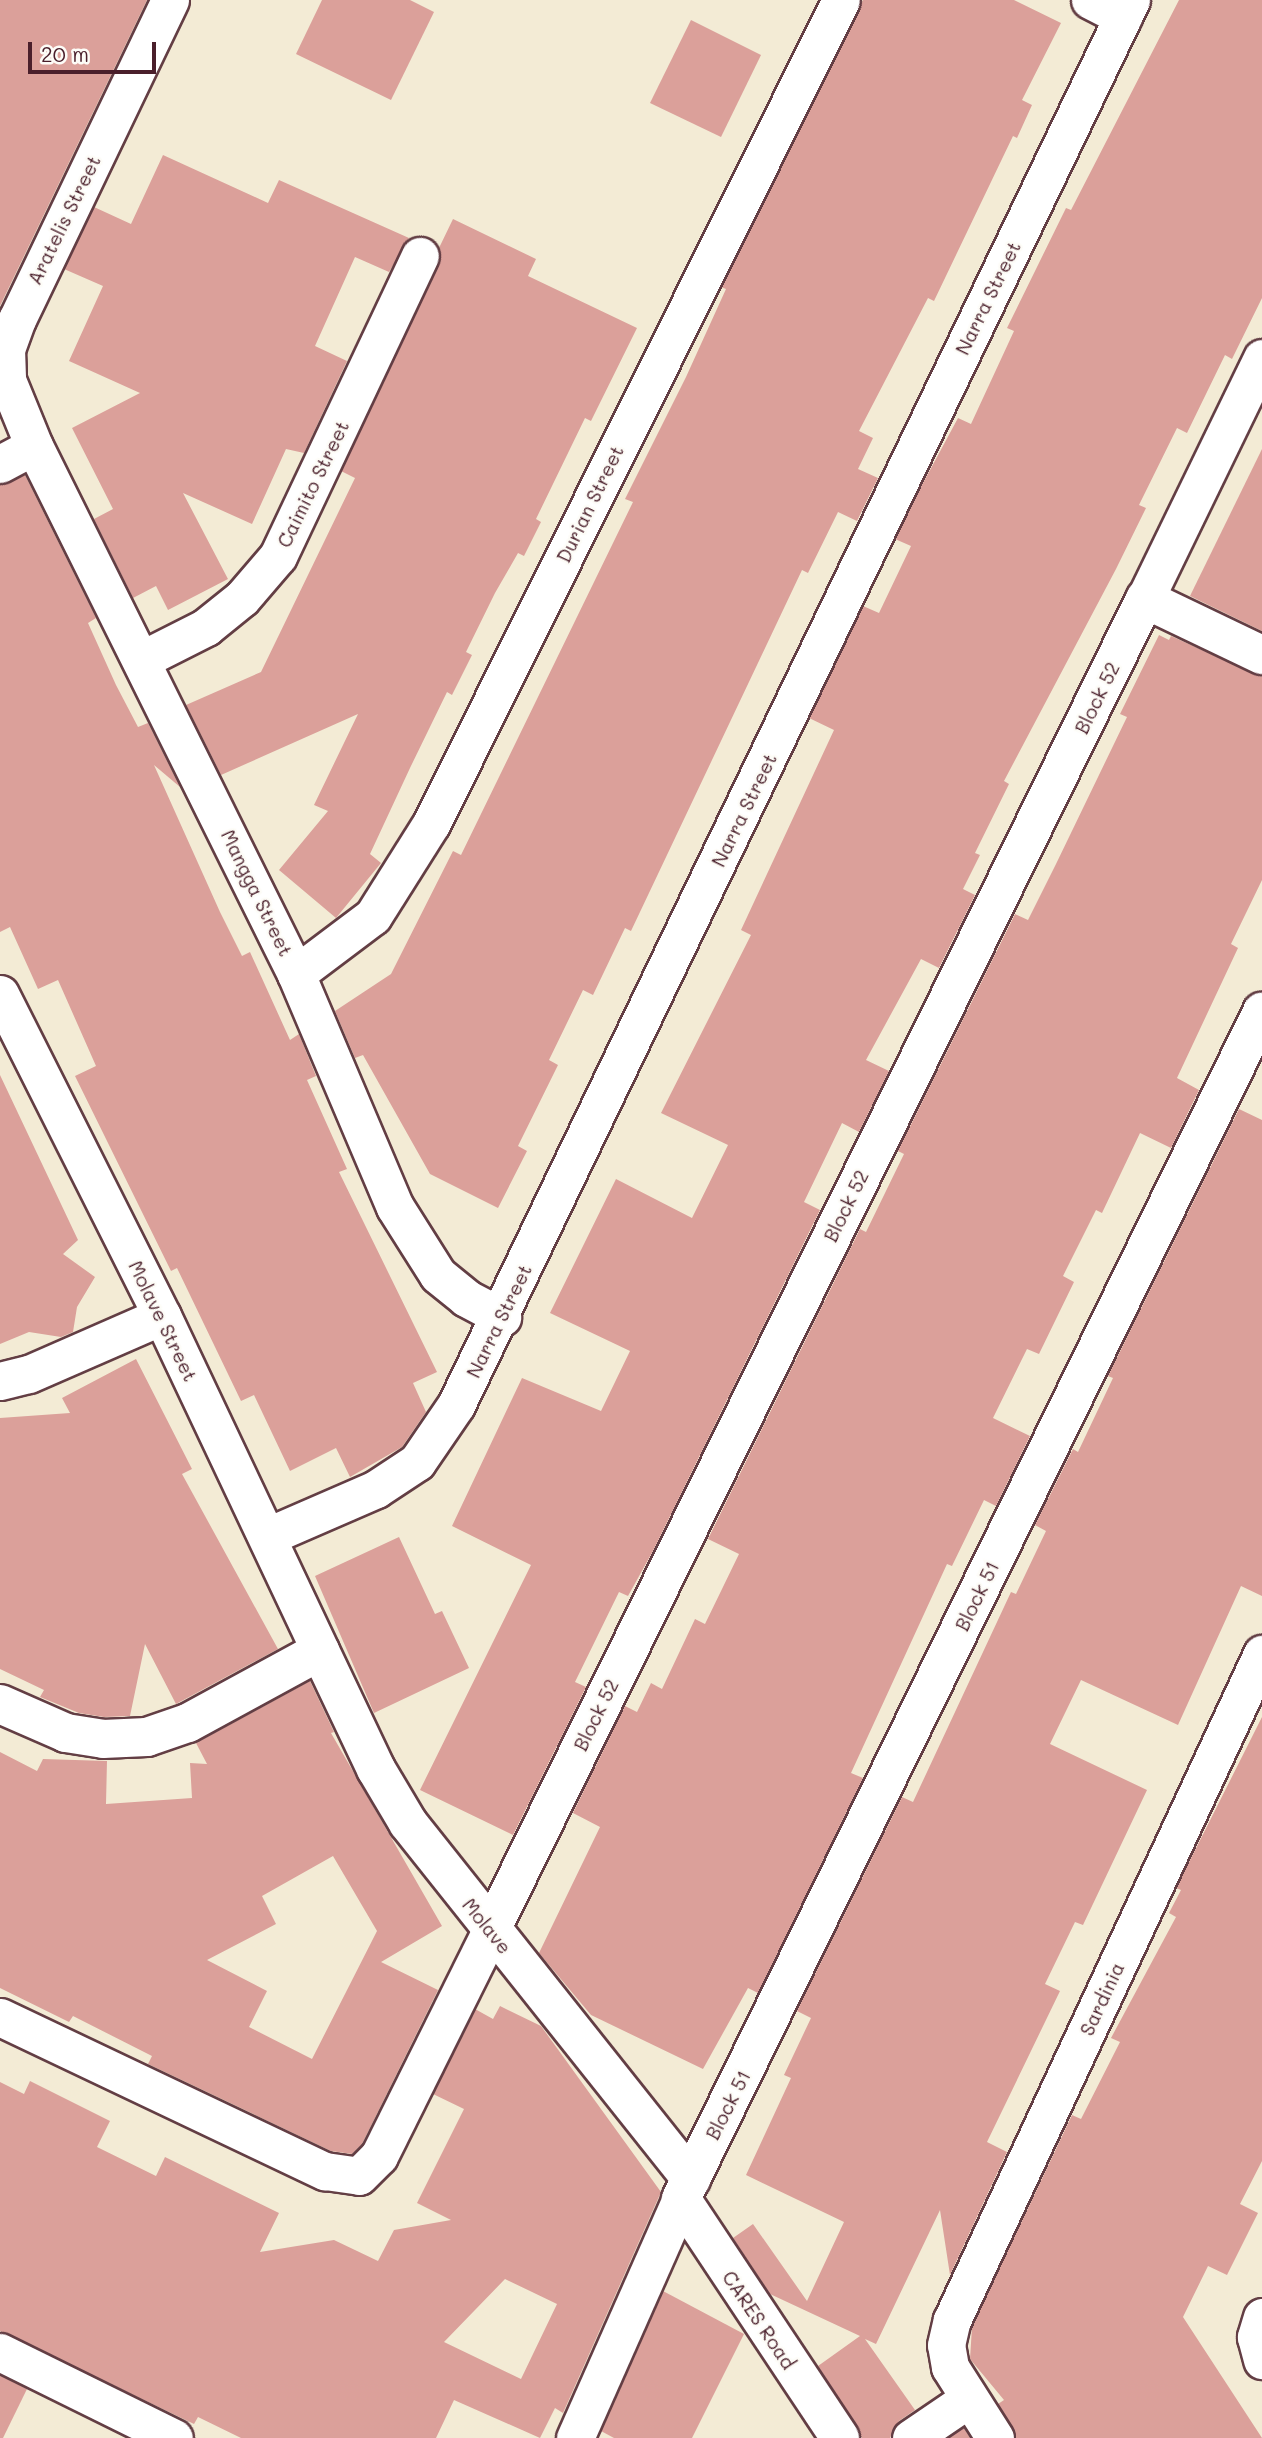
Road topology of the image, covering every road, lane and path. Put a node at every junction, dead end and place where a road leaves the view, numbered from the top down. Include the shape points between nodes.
1 (170, 0) edge
2 (841, 0) edge
3 (1090, 0) edge
4 (1127, 8) edge
5 (420, 256) dead end
6 (1262, 358) edge
7 (34, 446) junction
8 (0, 464) edge
9 (1145, 599) junction
10 (1262, 655) edge
11 (143, 659) junction
12 (296, 974) junction
13 (0, 995) edge
14 (1262, 1012) edge
15 (162, 1317) junction
16 (502, 1317) junction
17 (0, 1381) edge
18 (268, 1536) junction
19 (320, 1651) junction
20 (1262, 1654) edge
21 (0, 1704) edge
22 (491, 1930) junction
23 (0, 2017) edge
24 (686, 2189) junction
25 (1262, 2317) edge
26 (0, 2352) edge
27 (1262, 2360) edge
28 (967, 2400) junction
29 (174, 2438) edge
30 (575, 2438) edge
31 (840, 2438) edge
32 (911, 2438) edge
33 (995, 2438) edge

1 - 7 street, Aratelis Street via 16,319 6,349 7,380
2 - 12 street, Durian Street via 431,824 373,916
3 - 4 street
4 - 16 street, Narra Street
5 - 11 street, Caimito Street via 278,556 242,598 206,627
6 - 9 street
7 - 8 street
7 - 11 street, Mangga Street
9 - 10 street
9 - 22 street, Block 52
11 - 12 street, Mangga Street
12 - 16 street, Mangga Street via 416,1245 456,1290
13 - 15 street, Molave Street
14 - 24 street, Block 51
15 - 17 street via 29,1374
15 - 18 street, Molave Street
16 - 18 street, Narra Street via 445,1426 417,1462 376,1489
18 - 19 street, Molave Street
19 - 21 street via 188,1723 147,1737 103,1739 66,1733
19 - 22 street, Molave via 376,1769 408,1824
20 - 28 street, Sardinia via 952,2320 946,2345 950,2367
22 - 23 street via 379,2156 359,2176 325,2171
22 - 24 street, Molave
24 - 30 street
24 - 31 street, CARES Road
25 - 27 street via 1256,2337
26 - 29 street
28 - 32 street
28 - 33 street

